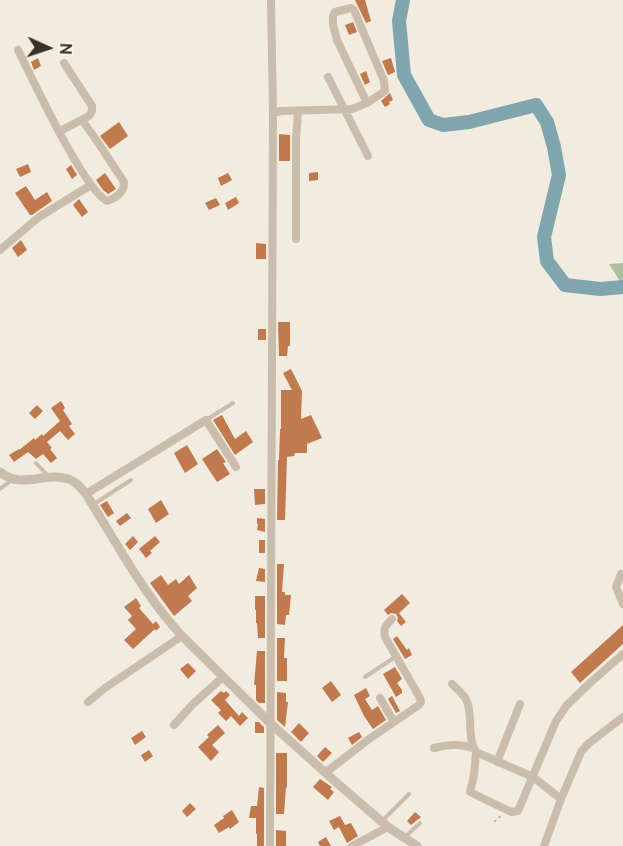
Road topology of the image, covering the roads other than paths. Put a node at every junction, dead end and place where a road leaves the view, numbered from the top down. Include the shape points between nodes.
1 (271, 0) edge
2 (18, 50) dead end
3 (64, 63) dead end
4 (328, 77) dead end
5 (367, 104) junction
6 (344, 110) junction
7 (298, 111) junction
8 (273, 113) junction
9 (82, 120) junction
10 (60, 131) junction
11 (368, 156) dead end
12 (91, 185) junction
13 (296, 239) dead end
14 (0, 250) edge
15 (233, 403) dead end
16 (206, 420) junction
17 (36, 463) dead end
18 (236, 467) dead end
19 (0, 472) edge
20 (49, 477) junction
21 (13, 479) junction
22 (131, 480) dead end
23 (0, 489) edge
24 (86, 494) junction
25 (93, 505) junction
26 (621, 574) dead end
27 (623, 604) edge
28 (392, 619) dead end
29 (182, 636) junction
30 (623, 654) edge
31 (396, 657) junction
32 (223, 677) junction
33 (365, 677) dead end
34 (452, 684) dead end
35 (380, 698) dead end
36 (88, 702) dead end
37 (520, 704) dead end
38 (623, 717) edge
39 (394, 722) junction
40 (270, 723) junction
41 (174, 725) dead end
42 (434, 748) dead end
43 (474, 750) junction
44 (497, 762) junction
45 (325, 773) junction
46 (533, 777) junction
47 (409, 794) dead end
48 (561, 799) junction
49 (420, 823) dead end
50 (385, 825) junction
51 (404, 838) junction
52 (270, 846) edge
53 (352, 846) edge
54 (417, 846) edge
55 (544, 846) edge

1 - 8 street
2 - 10 street
3 - 9 street via 92,106 89,116
4 - 6 street
5 - 5 street via 385,92 384,81 351,8 336,12 333,25
5 - 6 street
6 - 7 street
6 - 11 street
7 - 8 street
7 - 13 street
8 - 40 street
9 - 10 street
9 - 12 street via 124,182 115,199 107,201
10 - 12 street
12 - 14 street via 39,217
15 - 16 lane
16 - 18 street
16 - 24 street
17 - 20 lane
19 - 21 street
20 - 21 street
20 - 24 street via 69,479
21 - 23 lane
22 - 25 lane
24 - 25 street
25 - 29 street via 153,600
26 - 27 street via 616,586
28 - 31 street via 384,632
29 - 32 street
29 - 36 street
30 - 46 street via 567,705 556,721
31 - 33 lane
31 - 39 street via 421,702
32 - 40 street
32 - 41 street
34 - 43 street via 469,707
35 - 39 street
37 - 44 street
38 - 48 street via 584,747
39 - 45 street
40 - 45 street
40 - 52 street
42 - 43 street via 460,744
43 - 44 street
43 - 46 street via 470,792 507,810 518,811
44 - 46 street
45 - 50 street
46 - 48 street
47 - 50 lane
48 - 55 street
49 - 51 lane
50 - 51 street
50 - 53 street
51 - 54 street

